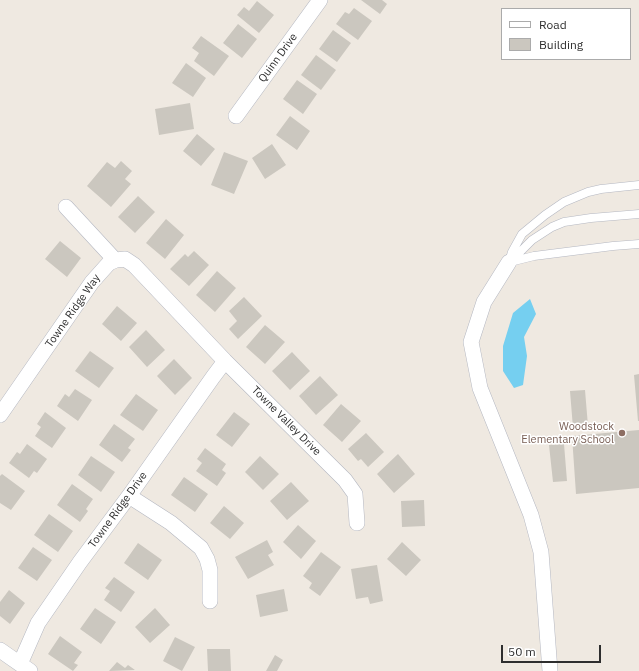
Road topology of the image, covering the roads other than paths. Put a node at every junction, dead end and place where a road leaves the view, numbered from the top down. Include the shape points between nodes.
1 (320, 0) edge
2 (236, 116) dead end
3 (639, 185) edge
4 (66, 207) dead end
5 (639, 214) edge
6 (639, 244) edge
7 (115, 260) junction
8 (509, 262) junction
9 (225, 361) junction
10 (0, 415) edge
11 (129, 496) junction
12 (356, 523) dead end
13 (210, 601) dead end
14 (0, 650) edge
15 (25, 668) edge
16 (550, 671) edge

1 - 2 street, Quinn Drive
3 - 8 lane via 588,192 564,202 522,234
4 - 7 street
5 - 8 lane via 564,222 532,240
6 - 8 lane via 534,256
7 - 9 street, Towne Valley Drive via 125,259 134,265
7 - 10 street, Towne Ridge Way via 92,282
8 - 16 street via 484,302 471,342 480,388 531,515 541,552
9 - 11 street, Towne Ridge Drive
9 - 12 street, Towne Valley Drive via 345,480 354,494
11 - 13 street via 171,523 201,548 210,570
11 - 15 street, Towne Ridge Drive via 38,623
14 - 15 street

